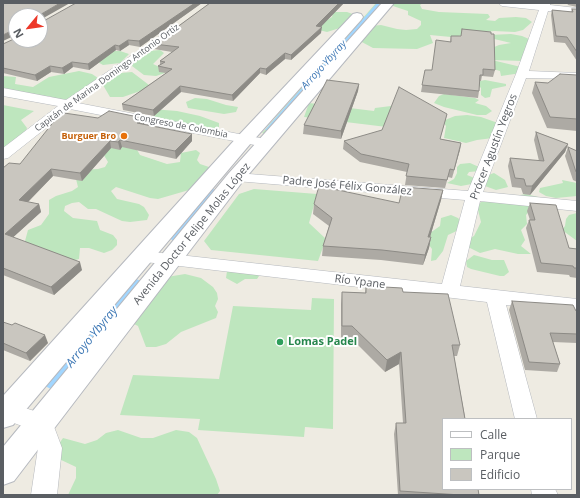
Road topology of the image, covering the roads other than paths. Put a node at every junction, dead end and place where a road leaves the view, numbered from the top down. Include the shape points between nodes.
1 (370, 3) edge
2 (388, 3) edge
3 (502, 3) edge
4 (546, 6) edge
5 (577, 11) edge
6 (179, 26) edge
7 (522, 74) junction
8 (577, 76) edge
9 (3, 92) edge
10 (70, 103) junction
11 (245, 139) junction
12 (265, 143) junction
13 (3, 155) edge
14 (236, 177) junction
15 (474, 196) junction
16 (577, 206) edge
17 (143, 257) junction
18 (170, 260) junction
19 (449, 292) junction
20 (495, 297) junction
21 (577, 306) edge
22 (4, 413) edge
23 (526, 418) edge
24 (42, 423) junction
25 (3, 471) edge
26 (44, 495) edge

1 - 11 main road, Avenida Doctor Felipe Molas López
2 - 12 main road, Avenida Doctor Felipe Molas López
3 - 4 street
4 - 5 street
4 - 7 street, Prócer Agustín Yegros
6 - 10 street, Capitán de Marina Domingo Antonio Ortiz
7 - 8 street
7 - 15 street, Prócer Agustín Yegros
9 - 10 street, Congreso de Colombia
10 - 11 street, Congreso de Colombia
10 - 13 street, Capitán de Marina Domingo Antonio Ortiz
11 - 12 street, Congreso de Colombia
11 - 17 main road, Avenida Doctor Felipe Molas López
12 - 14 main road, Avenida Doctor Felipe Molas López
14 - 15 street, Padre José Félix González
14 - 18 main road, Avenida Doctor Felipe Molas López
15 - 16 street, Padre José Félix González
15 - 19 street, Prócer Agustín Yegros
17 - 18 street, Río Ypane
17 - 22 main road, Avenida Doctor Felipe Molas López
18 - 19 street, Río Ypane
18 - 24 main road, Avenida Doctor Felipe Molas López
19 - 20 street, Río Ypane
20 - 21 street, Río Ypane
20 - 23 street
22 - 24 street
24 - 25 main road, Avenida Doctor Felipe Molas López
24 - 26 street via 50,448

